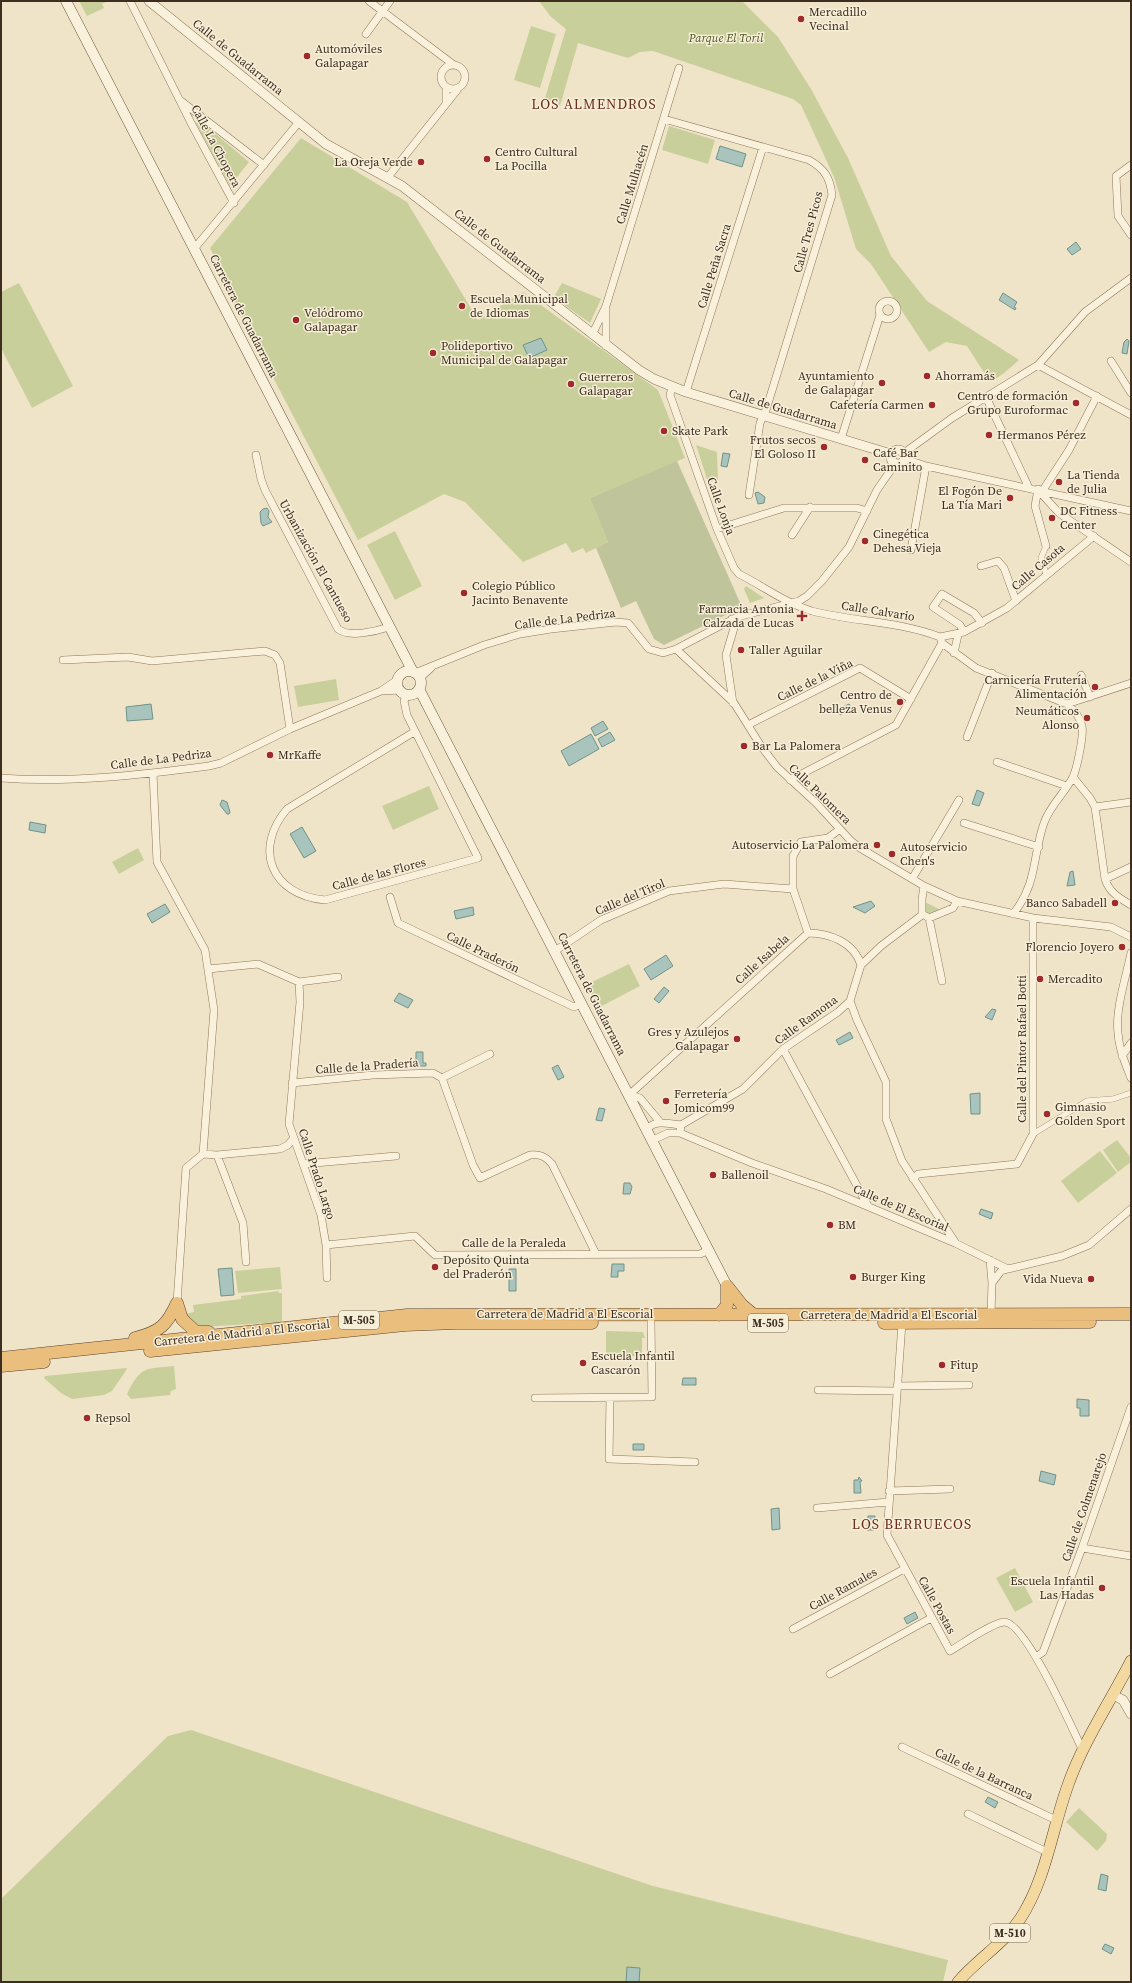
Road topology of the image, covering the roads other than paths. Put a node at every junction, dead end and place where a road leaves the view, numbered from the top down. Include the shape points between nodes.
1 (130, 1) edge
2 (149, 1) edge
3 (370, 1) edge
4 (390, 1) edge
5 (66, 2) edge
6 (383, 11) junction
7 (366, 34) dead end
8 (440, 53) junction
9 (454, 65) junction
10 (446, 67) junction
11 (679, 68) dead end
12 (446, 88) junction
13 (458, 89) junction
14 (179, 100) junction
15 (446, 104) junction
16 (664, 119) junction
17 (299, 122) junction
18 (763, 147) junction
19 (264, 165) junction
20 (1131, 165) edge
21 (388, 177) junction
22 (234, 203) junction
23 (1131, 235) edge
24 (194, 249) junction
25 (1130, 280) edge
26 (606, 306) junction
27 (880, 315) dead end
28 (592, 335) junction
29 (606, 346) junction
30 (1112, 362) dead end
31 (1038, 365) junction
32 (672, 388) junction
33 (686, 392) junction
34 (1131, 392) edge
35 (1097, 396) junction
36 (986, 397) junction
37 (763, 415) junction
38 (1131, 415) edge
39 (841, 439) junction
40 (891, 454) junction
41 (256, 456) dead end
42 (904, 456) junction
43 (895, 464) junction
44 (926, 466) junction
45 (1029, 488) junction
46 (1040, 490) junction
47 (749, 495) dead end
48 (810, 507) junction
49 (867, 511) junction
50 (1131, 511) edge
51 (717, 528) junction
52 (792, 535) dead end
53 (1094, 536) junction
54 (1046, 546) joint
55 (910, 550) dead end
56 (1131, 562) edge
57 (981, 566) dead end
58 (1046, 574) junction
59 (1016, 601) junction
60 (790, 603) junction
61 (732, 619) junction
62 (982, 623) junction
63 (389, 627) junction
64 (961, 633) junction
65 (941, 640) junction
66 (396, 641) junction
67 (676, 649) junction
68 (954, 652) junction
69 (63, 660) dead end
70 (992, 673) junction
71 (416, 674) junction
72 (1081, 675) dead end
73 (1131, 683) edge
74 (406, 687) junction
75 (1090, 697) junction
76 (911, 699) junction
77 (734, 703) junction
78 (1067, 704) junction
79 (748, 725) junction
80 (290, 729) junction
81 (414, 732) junction
82 (967, 737) dead end
83 (997, 762) dead end
84 (153, 773) junction
85 (1073, 777) junction
86 (1, 778) edge
87 (790, 780) junction
88 (1067, 786) junction
89 (959, 800) dead end
90 (1131, 802) edge
91 (1095, 807) junction
92 (964, 823) dead end
93 (840, 829) junction
94 (1039, 846) junction
95 (1131, 868) edge
96 (912, 879) junction
97 (1105, 879) junction
98 (924, 886) junction
99 (793, 889) junction
100 (390, 897) dead end
101 (957, 901) junction
102 (1131, 905) edge
103 (1013, 914) junction
104 (925, 916) junction
105 (1033, 918) junction
106 (808, 933) junction
107 (1131, 937) edge
108 (555, 951) junction
109 (1131, 953) edge
110 (861, 965) junction
111 (208, 969) junction
112 (338, 977) dead end
113 (942, 981) dead end
114 (299, 982) junction
115 (850, 1000) junction
116 (582, 1003) junction
117 (1131, 1043) edge
118 (783, 1049) junction
119 (490, 1054) dead end
120 (1122, 1056) junction
121 (442, 1078) junction
122 (1131, 1078) edge
123 (292, 1083) junction
124 (1131, 1093) edge
125 (629, 1095) junction
126 (660, 1122) junction
127 (647, 1129) junction
128 (681, 1129) junction
129 (1034, 1134) junction
130 (293, 1139) junction
131 (653, 1140) junction
132 (203, 1154) junction
133 (217, 1155) junction
134 (396, 1156) dead end
135 (303, 1164) junction
136 (913, 1179) junction
137 (868, 1206) junction
138 (1131, 1209) edge
139 (955, 1243) junction
140 (326, 1245) junction
141 (709, 1250) junction
142 (596, 1254) junction
143 (990, 1260) junction
144 (246, 1262) dead end
145 (1008, 1270) junction
146 (327, 1278) dead end
147 (992, 1283) junction
148 (727, 1286) junction
149 (177, 1303) junction
150 (991, 1314) junction
151 (1131, 1314) edge
152 (719, 1315) junction
153 (754, 1315) junction
154 (651, 1322) junction
155 (1131, 1322) edge
156 (902, 1323) junction
157 (246, 1333) junction
158 (86, 1349) junction
159 (1, 1358) edge
160 (1, 1366) edge
161 (969, 1385) dead end
162 (897, 1388) junction
163 (818, 1390) dead end
164 (535, 1398) dead end
165 (610, 1398) junction
166 (1131, 1407) edge
167 (695, 1462) dead end
168 (950, 1489) dead end
169 (889, 1490) junction
170 (888, 1502) junction
171 (817, 1508) dead end
172 (1082, 1548) junction
173 (1131, 1556) edge
174 (904, 1569) junction
175 (931, 1618) junction
176 (793, 1629) dead end
177 (1036, 1657) junction
178 (1131, 1661) edge
179 (830, 1674) dead end
180 (1113, 1695) junction
181 (1131, 1714) edge
182 (902, 1747) dead end
183 (1083, 1751) junction
184 (968, 1814) dead end
185 (1056, 1820) junction
186 (1047, 1852) junction
187 (958, 1982) edge

1 - 14 street, Calle La Chopera
2 - 17 street, Calle de Guadarrama
3 - 6 street
4 - 6 street
5 - 24 main road, Carretera de Guadarrama
6 - 7 street
6 - 8 street
8 - 9 street
8 - 10 street
9 - 10 street
9 - 13 street via 463,70 465,76
10 - 12 street via 442,70 440,79
11 - 16 street, Calle Mulhacén
12 - 13 street
12 - 15 street
13 - 15 street
14 - 19 street, Calle La Chopera
14 - 22 street, Calle La Chopera
15 - 21 street
16 - 18 street, Calle Tres Picos
16 - 26 street, Calle Mulhacén
17 - 19 street
17 - 21 street, Calle de Guadarrama via 326,144
18 - 33 street, Calle Peña Sacra
18 - 37 street, Calle Tres Picos via 818,165 825,172 832,195
19 - 22 street
20 - 23 street via 1116,176 1118,216
21 - 28 street, Calle de Guadarrama via 472,239
22 - 24 street
24 - 63 main road, Carretera de Guadarrama
25 - 31 street via 1085,312
26 - 28 street, Calle Mulhacén
26 - 29 street, Calle Mulhacén
27 - 39 street
28 - 29 street, Calle de Guadarrama
29 - 32 street, Calle de Guadarrama via 639,370
30 - 34 street
31 - 35 street
31 - 36 street
32 - 33 street, Calle de Guadarrama
32 - 51 street, Calle Lonja via 670,395
33 - 37 street, Calle de Guadarrama
35 - 38 street
35 - 46 street via 1069,450
36 - 42 street via 912,445
36 - 45 street
37 - 39 street, Calle de Guadarrama
37 - 47 street, Calle Tres Picos
39 - 40 street, Calle de Guadarrama
40 - 42 street via 896,450
40 - 43 street via 891,460
41 - 63 street, Urbanización El Cantueso via 265,490 338,629 370,633
42 - 43 street via 901,463
42 - 44 street
43 - 49 street, Calle de La Pedriza via 877,490
44 - 45 street
44 - 55 street
45 - 46 street
46 - 50 street
46 - 53 street via 1060,513
46 - 54 street via 1035,506
48 - 49 street via 857,508
48 - 51 street via 784,508
48 - 52 street
49 - 60 street, Calle de La Pedriza via 849,547 824,579 807,596
51 - 60 street, Calle Lonja via 739,574
53 - 56 street
53 - 58 street, Calle Casota
54 - 58 street via 1041,558
57 - 59 street, Calle Casota via 998,561 1004,568
58 - 59 street, Calle Casota
59 - 62 street, Calle Casota
60 - 61 street, Calle de La Pedriza
60 - 65 street, Calle Calvario via 811,611 919,629
61 - 67 street, Calle de La Pedriza
61 - 77 street, Calle Palomera via 734,628 726,655
62 - 64 street, Calle Casota
62 - 64 street via 974,613 942,594 933,607 960,625
63 - 66 main road, Carretera de Guadarrama
64 - 65 street, Calle Casota
64 - 68 street
65 - 68 street, Calle Calvario
65 - 76 street
66 - 71 main road, Carretera de Guadarrama
66 - 74 main road, Carretera de Guadarrama
67 - 71 street, Calle de La Pedriza via 663,653 651,651 630,625 616,622 551,629 500,639
67 - 77 street, Calle Palomera
68 - 70 street, Calle Calvario via 976,668
69 - 80 street via 128,657 152,661 265,651 275,655 280,663
70 - 78 street, Calle Calvario
70 - 82 street
71 - 74 main road
71 - 74 main road via 406,671
72 - 75 street
73 - 75 street
74 - 80 street, Calle de La Pedriza via 381,691
74 - 81 street, Calle de las Flores via 404,705
74 - 108 main road, Carretera de Guadarrama via 433,715
75 - 78 street
76 - 79 street, Calle de la Viña via 860,668
76 - 87 street via 896,725
77 - 79 street, Calle Palomera
78 - 85 street via 1074,710 1083,728
79 - 87 street, Calle Palomera via 777,767
80 - 84 street, Calle de La Pedriza via 221,763
81 - 81 street, Calle de las Flores via 478,858 324,900 308,898 294,892 273,868 269,852 271,836 277,821 287,809
83 - 88 street
84 - 86 street, Calle de La Pedriza via 60,779
84 - 111 street via 157,862 205,950
85 - 88 street
85 - 91 street
87 - 93 street, Calle Palomera
88 - 94 street via 1048,812
89 - 96 street
90 - 91 street
91 - 97 street
92 - 94 street
93 - 96 street, Calle Palomera via 860,848
93 - 99 street via 828,838 801,842 793,856
94 - 103 street via 1024,900
95 - 97 street
96 - 98 street
97 - 102 street via 1107,886
98 - 101 street
98 - 104 street
99 - 106 street
99 - 108 street, Calle del Tirol via 724,884 669,891 601,920
100 - 116 street, Calle Praderón via 398,923 574,1008
101 - 103 street
101 - 104 street, Calle Ramona via 953,908
103 - 105 street
104 - 110 street, Calle Ramona via 881,946
104 - 113 street
105 - 107 street via 1112,927
105 - 129 street, Calle del Pintor Rafael Botti
106 - 110 street via 822,933 849,945
106 - 125 street, Calle Isabela
108 - 116 main road, Carretera de Guadarrama
109 - 120 street via 1118,1019
110 - 115 street, Calle Ramona
111 - 114 street via 258,964
111 - 132 street via 214,1010
112 - 114 street
114 - 123 street, Calle Prado Largo via 300,1002
115 - 118 street, Calle Ramona via 838,1012
115 - 136 street via 886,1082 886,1119 902,1161
116 - 125 main road, Carretera de Guadarrama
117 - 120 street
118 - 128 street, Calle Ramona via 743,1089
118 - 137 street
119 - 121 street
120 - 122 street
121 - 123 street, Calle de la Pradería via 434,1073 373,1075
121 - 142 street via 480,1178 530,1155 539,1154 546,1157 552,1164
123 - 130 street, Calle Prado Largo via 289,1124
124 - 129 street via 1113,1099 1087,1101
125 - 126 street via 640,1098
125 - 127 main road, Carretera de Guadarrama
126 - 127 street via 652,1124
126 - 128 street
127 - 131 main road, Carretera de Guadarrama
128 - 131 street
128 - 137 street, Calle de El Escorial via 727,1153
129 - 136 street, Calle del Pintor Rafael Botti via 1017,1164 918,1174
130 - 133 street via 280,1149
130 - 135 street, Calle Prado Largo
131 - 141 main road, Carretera de Guadarrama
132 - 133 street
132 - 149 street via 186,1168
133 - 144 street via 243,1223
134 - 135 street
135 - 140 street, Calle Prado Largo via 321,1215
136 - 139 street
137 - 139 street, Calle de El Escorial
138 - 145 street via 1089,1245 1062,1256
139 - 143 street, Calle de El Escorial
140 - 142 street, Calle de la Peraleda via 415,1236 435,1255
140 - 146 street, Calle Prado Largo
141 - 142 street, Calle de la Peraleda via 700,1254
141 - 148 main road, Carretera de Guadarrama
143 - 145 street, Calle de El Escorial
143 - 147 street
145 - 147 street via 1001,1271
147 - 150 street
148 - 152 highway via 727,1304
148 - 153 highway
149 - 157 highway via 182,1319 196,1332
149 - 158 highway via 168,1322 148,1335
150 - 151 highway, Carretera de Madrid a El Escorial / M-505
150 - 153 highway, Carretera de Madrid a El Escorial / M-505
152 - 153 highway, Carretera de Madrid a El Escorial / M-505
152 - 157 highway, Carretera de Madrid a El Escorial / M-505 via 407,1315
154 - 156 highway, Carretera de Madrid a El Escorial / M-505
154 - 160 highway, Carretera de Madrid a El Escorial / M-505 via 405,1325
154 - 165 street via 652,1397
155 - 156 highway, Carretera de Madrid a El Escorial / M-505
156 - 162 street, Calle Postas
157 - 158 highway, Carretera de Madrid a El Escorial / M-505
158 - 159 highway, Carretera de Madrid a El Escorial / M-505
161 - 162 street
162 - 163 street
162 - 169 street, Calle Postas
164 - 165 street
165 - 167 street via 610,1459
166 - 172 street, Calle de Colmenarejo
168 - 169 street
169 - 170 street, Calle Postas
170 - 171 street
170 - 174 street, Calle Postas via 887,1535
172 - 173 street
172 - 177 street, Calle de Colmenarejo via 1043,1652
174 - 175 street, Calle Postas
174 - 176 street, Calle Ramales
175 - 177 street, Calle Postas via 950,1651 996,1624 1005,1622 1017,1629
175 - 179 street
177 - 183 street, Calle Postas
178 - 180 main road, M-510
180 - 181 street via 1123,1700
180 - 183 main road, M-510
182 - 185 street, Calle de la Barranca
183 - 185 main road, M-510
184 - 186 street
185 - 186 main road, M-510
186 - 187 main road, M-510 via 1029,1903 1010,1934 969,1969

